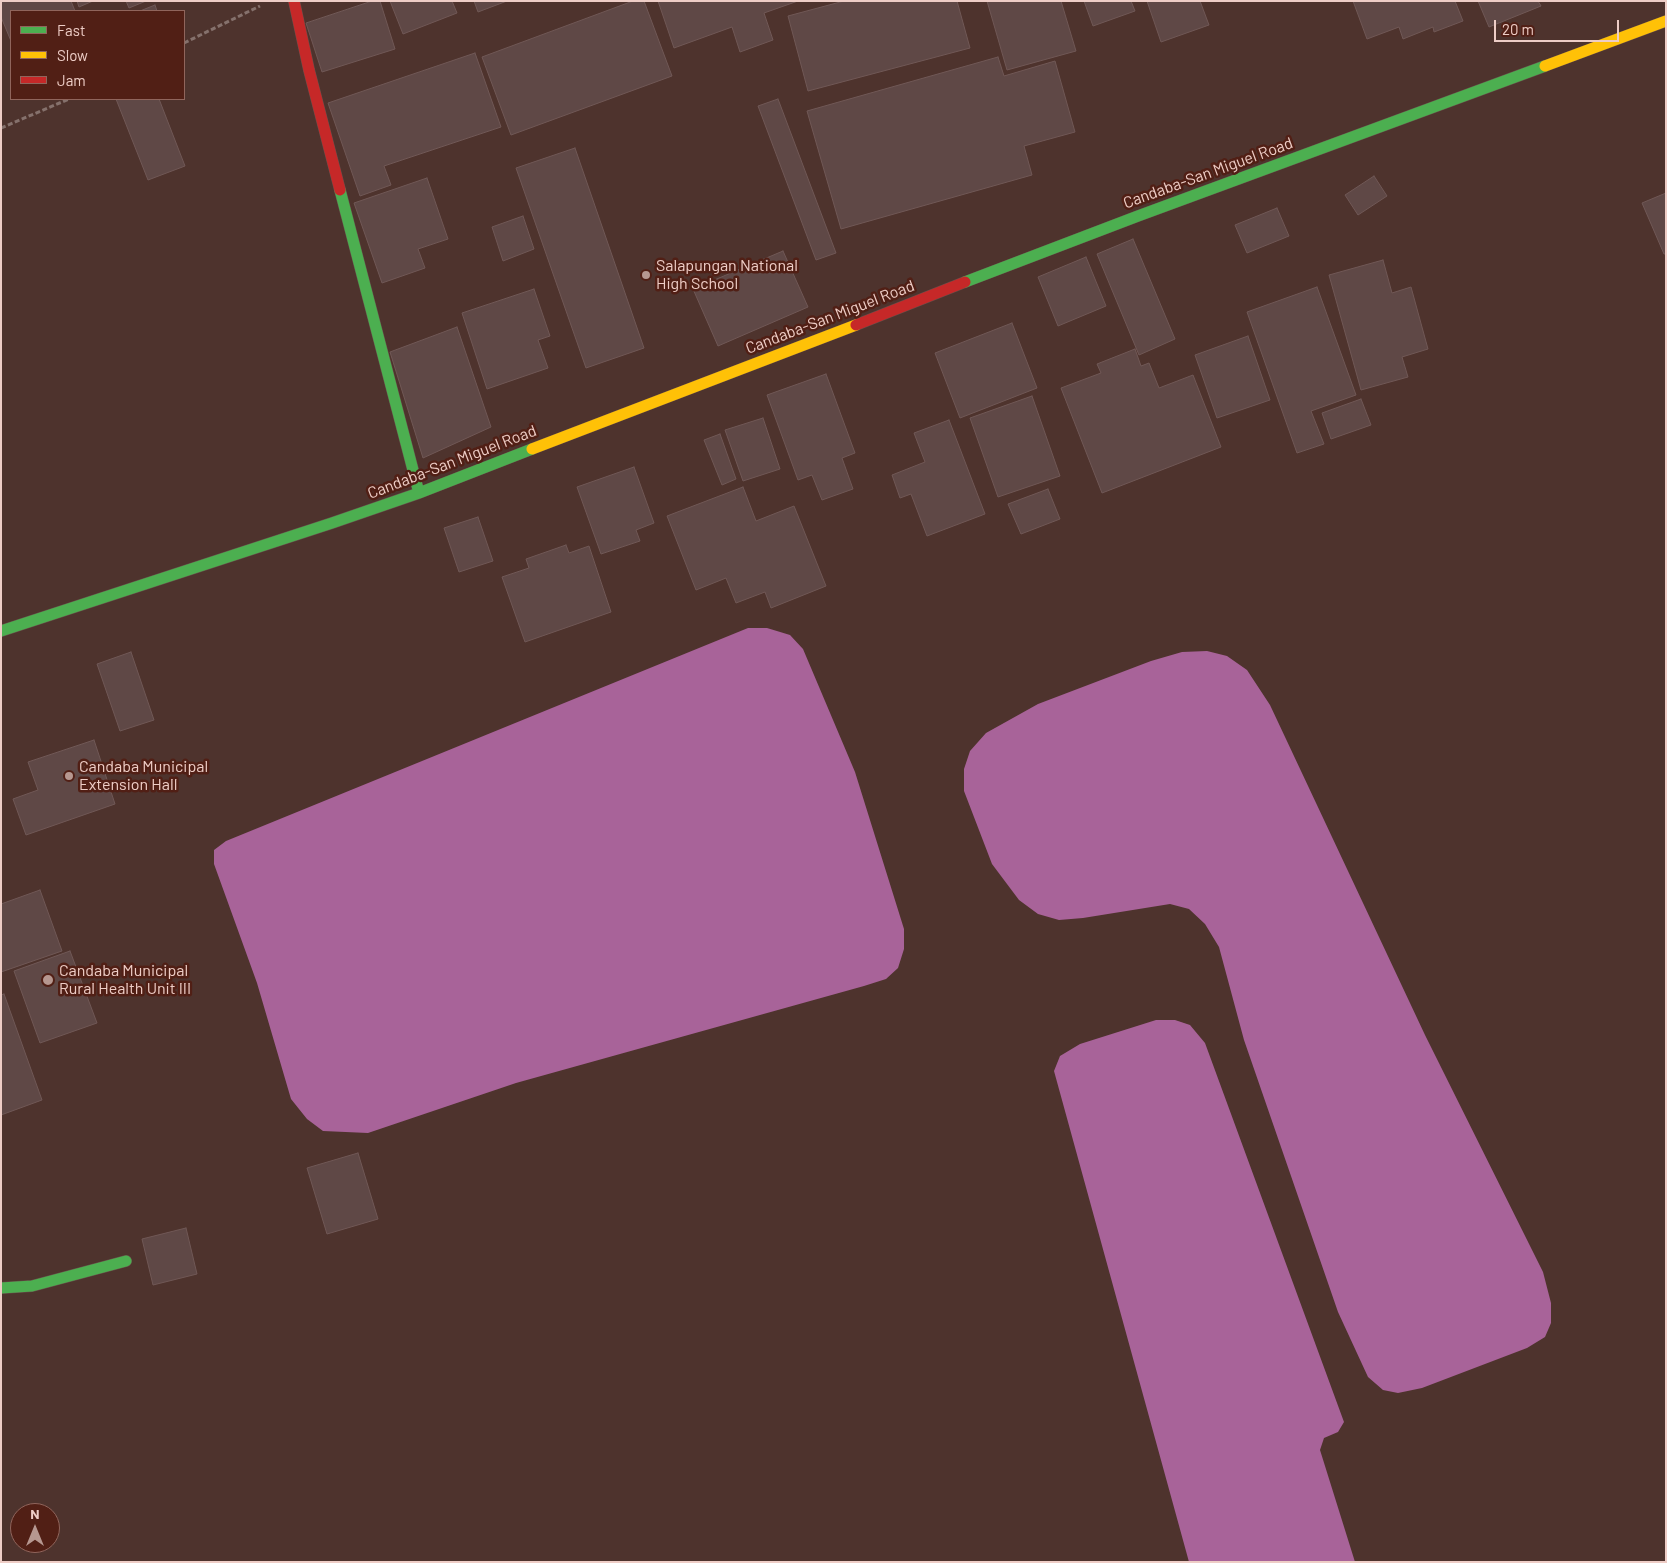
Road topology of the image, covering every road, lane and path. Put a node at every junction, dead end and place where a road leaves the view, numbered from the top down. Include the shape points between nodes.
1 (294, 1) edge
2 (262, 5) dead end
3 (1666, 21) edge
4 (185, 43) edge
5 (67, 100) edge
6 (1, 128) edge
7 (419, 493) junction
8 (1, 631) edge
9 (126, 1261) dead end
10 (1, 1288) edge

1 - 7 main road
2 - 4 path
3 - 7 main road, Candaba-San Miguel Road via 1147,213
5 - 6 path
7 - 8 main road, Candaba-San Miguel Road
9 - 10 main road via 32,1286

